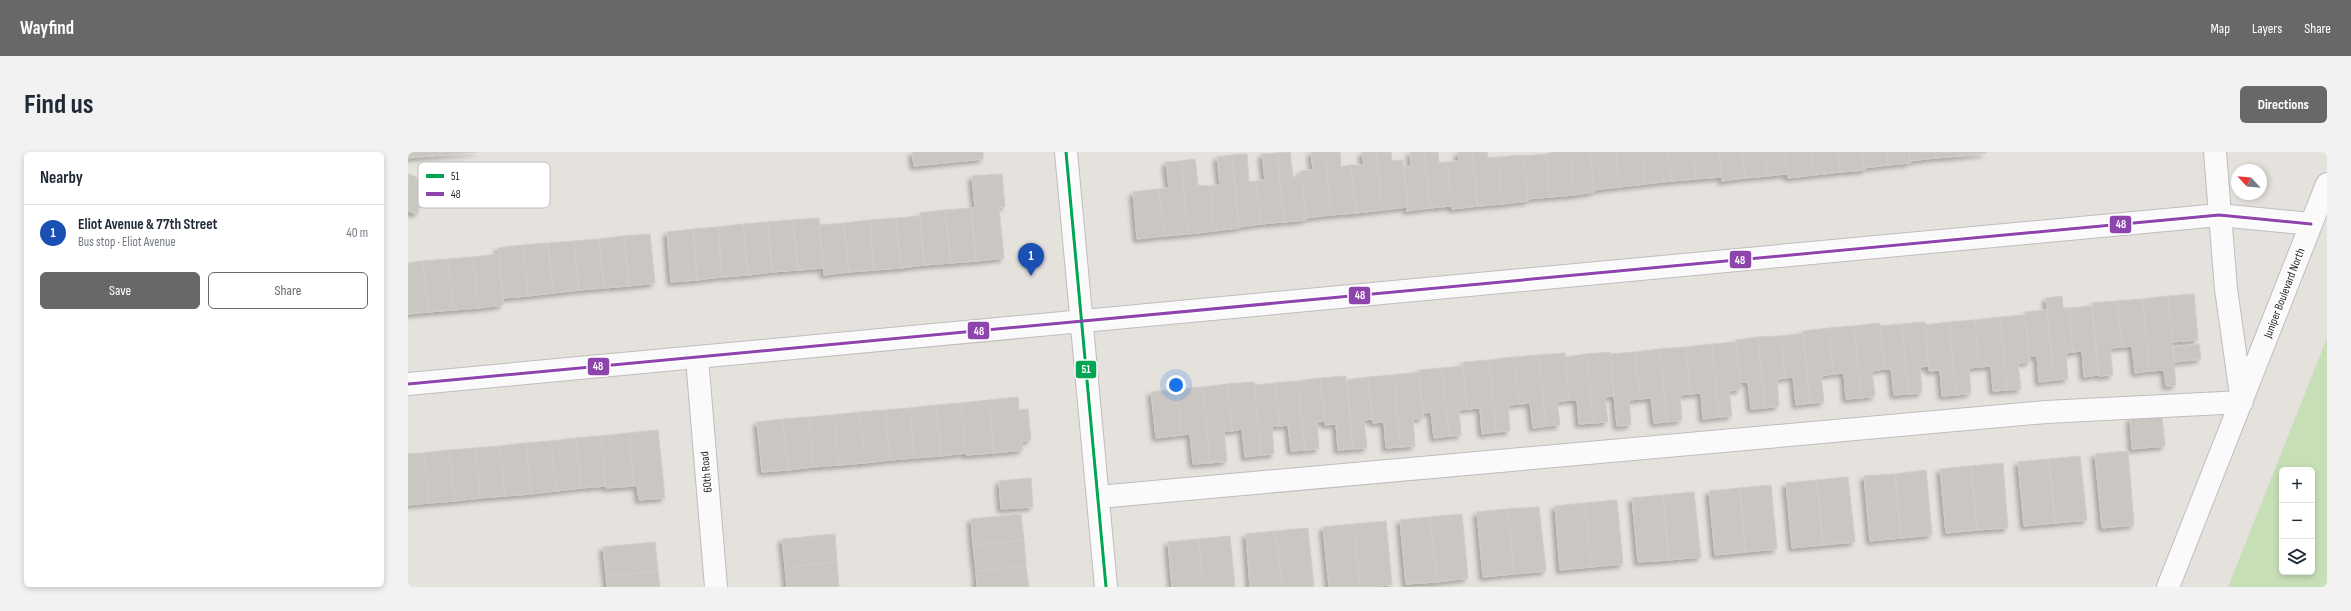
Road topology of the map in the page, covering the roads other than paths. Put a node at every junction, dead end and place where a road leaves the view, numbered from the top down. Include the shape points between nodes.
1 (1066, 152) edge
2 (2216, 152) edge
3 (2327, 184) edge
4 (2219, 215) junction
5 (2311, 224) junction
6 (1081, 320) junction
7 (696, 358) junction
8 (408, 384) edge
9 (2242, 402) junction
10 (1098, 497) junction
11 (716, 587) edge
12 (1106, 587) edge
13 (2167, 587) edge

1 - 6 street
2 - 4 street, Juniper Boulevard North
3 - 5 street, Juniper Boulevard North
4 - 5 street
4 - 6 street
4 - 9 street, Juniper Boulevard North
5 - 9 street, Juniper Boulevard North
6 - 7 street
6 - 10 street
7 - 8 street
7 - 11 street, 60th Road
9 - 10 street via 2046,412
9 - 13 street, Juniper Boulevard North
10 - 12 street

